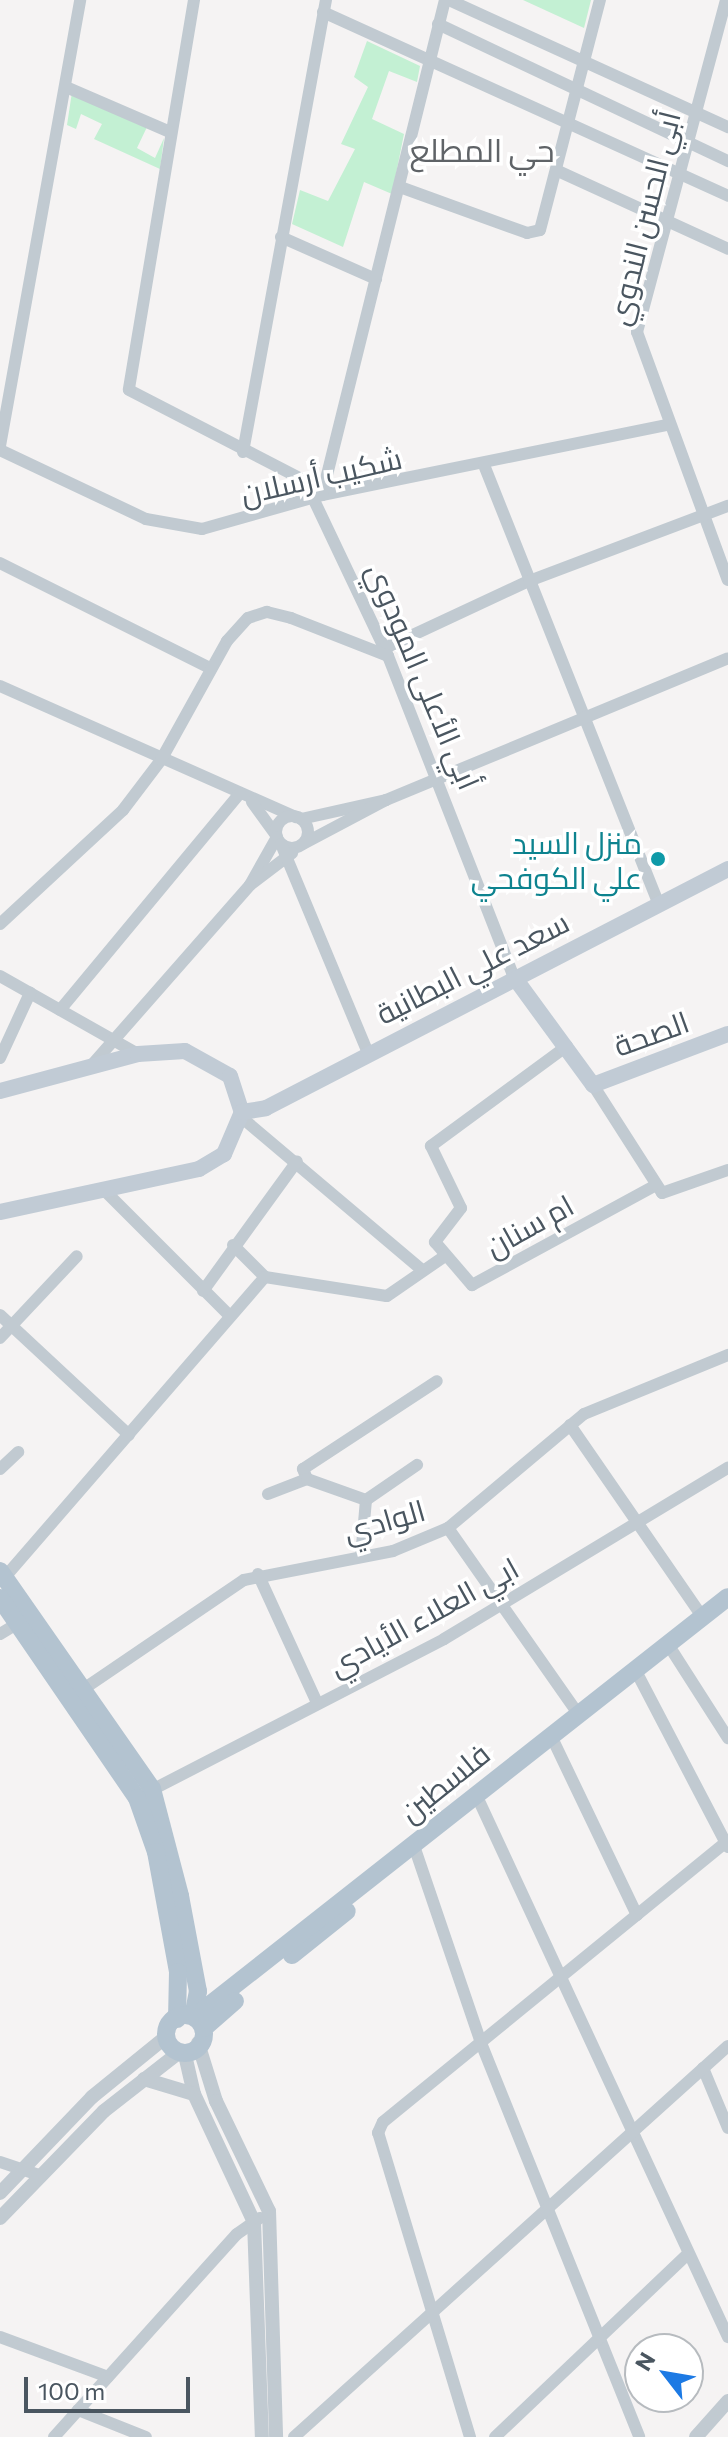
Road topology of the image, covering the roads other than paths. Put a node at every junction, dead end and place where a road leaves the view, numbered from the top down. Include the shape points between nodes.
1 (80, 0) edge
2 (194, 0) edge
3 (447, 0) edge
4 (600, 0) edge
5 (726, 0) edge
6 (324, 6) edge
7 (438, 24) junction
8 (428, 60) junction
9 (584, 64) junction
10 (66, 87) junction
11 (577, 95) junction
12 (695, 112) junction
13 (728, 127) edge
14 (569, 129) junction
15 (170, 132) junction
16 (689, 142) junction
17 (728, 161) edge
18 (558, 171) junction
19 (681, 175) junction
20 (400, 187) junction
21 (728, 196) edge
22 (668, 222) junction
23 (281, 237) junction
24 (728, 249) edge
25 (376, 279) junction
26 (666, 425) junction
27 (0, 448) edge
28 (243, 452) junction
29 (484, 465) junction
30 (319, 494) junction
31 (728, 506) edge
32 (703, 517) junction
33 (0, 563) edge
34 (728, 580) edge
35 (529, 581) junction
36 (387, 652) junction
37 (728, 658) edge
38 (210, 668) junction
39 (0, 686) edge
40 (583, 717) junction
41 (161, 760) junction
42 (440, 782) junction
43 (245, 796) junction
44 (386, 800) junction
45 (298, 818) junction
46 (281, 843) junction
47 (302, 844) junction
48 (728, 869) edge
49 (250, 885) junction
50 (659, 905) junction
51 (0, 924) edge
52 (0, 976) edge
53 (514, 977) junction
54 (30, 993) junction
55 (60, 1010) junction
56 (728, 1034) edge
57 (113, 1039) junction
58 (567, 1046) junction
59 (367, 1051) junction
60 (138, 1054) junction
61 (0, 1058) edge
62 (91, 1066) junction
63 (593, 1085) junction
64 (0, 1091) edge
65 (241, 1114) junction
66 (297, 1161) junction
67 (728, 1170) edge
68 (656, 1185) junction
69 (106, 1192) junction
70 (0, 1212) edge
71 (233, 1245) junction
72 (77, 1256) dead end
73 (445, 1256) junction
74 (423, 1271) junction
75 (265, 1277) junction
76 (203, 1291) junction
77 (227, 1313) junction
78 (0, 1315) edge
79 (11, 1325) junction
80 (0, 1338) edge
81 (728, 1355) edge
82 (437, 1381) dead end
83 (570, 1425) junction
84 (129, 1435) junction
85 (18, 1452) dead end
86 (417, 1465) dead end
87 (728, 1468) edge
88 (0, 1469) edge
89 (307, 1479) junction
90 (268, 1494) dead end
91 (366, 1500) junction
92 (639, 1525) junction
93 (448, 1528) junction
94 (361, 1557) junction
95 (2, 1574) edge
96 (258, 1574) junction
97 (728, 1597) edge
98 (0, 1598) edge
99 (500, 1606) junction
100 (728, 1609) edge
101 (701, 1615) junction
102 (18, 1623) junction
103 (0, 1634) edge
104 (671, 1649) junction
105 (638, 1675) junction
106 (85, 1688) junction
107 (317, 1703) junction
108 (576, 1711) junction
109 (728, 1738) edge
110 (554, 1742) junction
111 (525, 1758) junction
112 (145, 1794) junction
113 (480, 1803) junction
114 (727, 1844) edge
115 (415, 1849) junction
116 (637, 1915) junction
117 (566, 1975) junction
118 (198, 1991) junction
119 (222, 1997) junction
120 (190, 2032) junction
121 (167, 2036) joint
122 (481, 2043) junction
123 (728, 2046) edge
124 (703, 2068) junction
125 (144, 2079) junction
126 (194, 2094) junction
127 (728, 2128) edge
128 (631, 2131) junction
129 (0, 2162) edge
130 (23, 2169) junction
131 (39, 2175) junction
132 (0, 2193) edge
133 (549, 2206) junction
134 (269, 2211) junction
135 (0, 2218) edge
136 (254, 2222) junction
137 (686, 2256) junction
138 (433, 2314) junction
139 (728, 2337) edge
140 (0, 2338) edge
141 (599, 2339) junction
142 (108, 2377) junction
143 (728, 2401) edge
144 (78, 2410) junction
145 (54, 2437) edge
146 (146, 2437) edge
147 (262, 2437) edge
148 (276, 2437) edge
149 (294, 2437) edge
150 (470, 2437) edge
151 (495, 2437) edge
152 (639, 2437) edge
153 (696, 2437) edge

1 - 10 street
2 - 15 street
3 - 7 street
3 - 9 street
4 - 9 street
5 - 12 street, أبي الحسن الندوي
6 - 8 street
6 - 23 street
7 - 8 street
7 - 11 street
8 - 14 street
8 - 20 street
9 - 11 street
9 - 12 street
10 - 15 street
10 - 27 street
11 - 14 street
11 - 16 street
12 - 13 street
12 - 16 street, أبي الحسن الندوي
14 - 18 street
14 - 19 street
15 - 28 street via 129,390
16 - 17 street
16 - 19 street, أبي الحسن الندوي
18 - 20 street via 542,226 530,234
18 - 22 street
19 - 21 street
19 - 22 street, أبي الحسن الندوي
20 - 25 street
22 - 24 street
22 - 26 street, أبي الحسن الندوي via 637,332
23 - 25 street
23 - 28 street
25 - 30 street
26 - 29 street, شكيب أرسلان
26 - 32 street, أبي الحسن الندوي
27 - 30 street, شكيب أرسلان via 171,527 202,529
28 - 30 street
29 - 30 street, شكيب أرسلان
29 - 35 street
30 - 36 street, أبي الأعلى المودوي
31 - 32 street
32 - 34 street, أبي الحسن الندوي
32 - 35 street
33 - 38 street
35 - 36 street
35 - 40 street
36 - 38 street via 267,612 248,618
36 - 42 street, أبي الأعلى المودوي
37 - 40 street
38 - 41 street
39 - 41 street
40 - 42 street
40 - 50 street
41 - 43 street
41 - 51 street via 123,810
42 - 44 street
42 - 53 street, أبي الأعلى المودوي
43 - 45 street
43 - 46 street
43 - 55 street
44 - 45 street
44 - 47 street
45 - 46 street via 282,821
45 - 47 street via 308,831
46 - 47 street
46 - 49 street
46 - 49 street
46 - 59 street
48 - 50 main road, سعد علي البطانية
49 - 57 street
50 - 53 main road, سعد علي البطانية
52 - 54 street
53 - 58 main road, أبي الأعلى المودوي
53 - 59 main road, سعد علي البطانية
54 - 55 street
54 - 61 street
55 - 57 street
56 - 63 main road, الصحة
57 - 60 street
57 - 62 street
58 - 63 main road, أبي الأعلى المودوي
58 - 73 street, ام سنان via 431,1146 461,1208 434,1238
59 - 65 main road, سعد علي البطانية via 266,1108
60 - 62 main road
60 - 65 main road via 185,1051 217,1062 238,1091
62 - 64 main road
63 - 68 street
65 - 66 street
65 - 69 main road via 234,1141 211,1164
66 - 71 street
66 - 74 street
67 - 68 street via 670,1193
68 - 73 street, ام سنان via 476,1283 467,1283
69 - 70 main road
69 - 76 street
71 - 75 street
71 - 76 street
72 - 79 street
73 - 74 street
74 - 75 street via 387,1296
75 - 77 street
76 - 77 street
77 - 84 street
78 - 79 street
79 - 80 street
79 - 84 street
81 - 83 street, الوادي via 627,1392
82 - 89 street via 303,1469
83 - 92 street
83 - 93 street, الوادي
84 - 95 street
85 - 88 street
86 - 91 street
87 - 92 street, ابي العلاء الأيادي
89 - 90 street
89 - 91 street
91 - 94 street
92 - 99 street, ابي العلاء الأيادي
92 - 101 street
93 - 94 street, الوادي
93 - 99 street
94 - 96 street, الوادي
95 - 106 main road
96 - 106 street, الوادي
96 - 107 street
97 - 101 main road, فلسطين
98 - 102 main road
99 - 107 street, ابي العلاء الأيادي
99 - 108 street
100 - 104 main road, فلسطين
101 - 108 main road, فلسطين
102 - 103 street
102 - 112 main road
104 - 105 main road, فلسطين
104 - 109 street
105 - 110 main road, فلسطين
105 - 114 street
106 - 112 main road
107 - 112 street, ابي العلاء الأيادي
108 - 111 main road, فلسطين
110 - 111 main road, فلسطين
110 - 116 street
111 - 113 main road, فلسطين
111 - 115 main road, فلسطين
112 - 118 main road
112 - 120 main road
113 - 115 main road, فلسطين
113 - 117 street
114 - 116 street
115 - 119 main road, فلسطين
115 - 120 main road, فلسطين
115 - 122 street
116 - 117 street
117 - 122 street
117 - 128 street
118 - 119 main road
118 - 120 main road
119 - 120 main road, فلسطين
120 - 121 main road
120 - 125 street, فلسطين
120 - 126 street
120 - 134 street via 216,2101
121 - 130 street
122 - 133 street
122 - 138 street via 391,2112 378,2133
123 - 124 street
124 - 127 street
124 - 128 street
125 - 126 street
125 - 131 street, فلسطين
126 - 136 street
128 - 133 street
128 - 137 street
129 - 130 street
130 - 131 street
130 - 132 street
131 - 135 street, فلسطين
133 - 138 street
133 - 141 street
134 - 136 street
134 - 148 street
136 - 142 street
136 - 147 street
137 - 139 street
137 - 141 street
138 - 149 street
138 - 150 street
140 - 142 street
141 - 151 street
141 - 152 street
142 - 144 street
143 - 153 street
144 - 145 street
144 - 146 street

